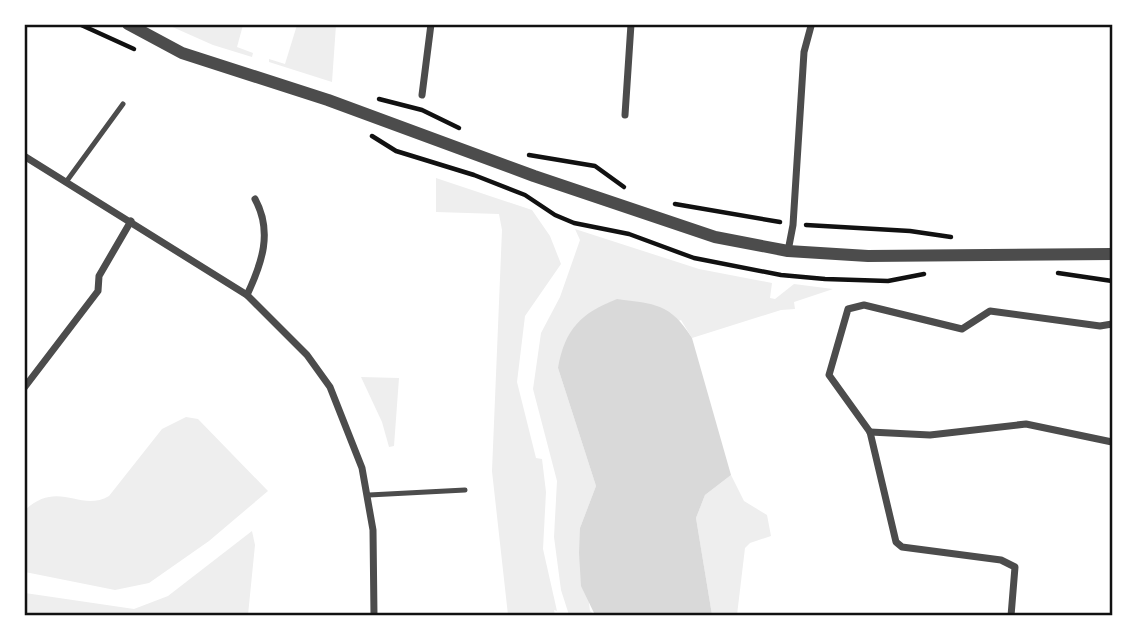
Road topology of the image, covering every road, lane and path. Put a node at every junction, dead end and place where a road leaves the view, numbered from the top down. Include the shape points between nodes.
1 (128, 24) edge
2 (431, 24) edge
3 (631, 24) edge
4 (811, 25) edge
5 (422, 95) dead end
6 (369, 96) dead end
7 (123, 104) dead end
8 (625, 115) dead end
9 (461, 129) dead end
10 (516, 152) dead end
11 (24, 156) edge
12 (66, 182) junction
13 (632, 191) dead end
14 (255, 199) dead end
15 (672, 203) dead end
16 (131, 221) junction
17 (793, 225) junction
18 (957, 238) dead end
19 (788, 251) junction
20 (1112, 254) edge
21 (247, 295) junction
22 (1112, 324) edge
23 (24, 388) edge
24 (870, 432) junction
25 (1112, 442) edge
26 (465, 490) dead end
27 (369, 495) junction
28 (374, 615) edge
29 (1011, 615) edge

1 - 19 street via 182,54 328,100 534,176 715,237
2 - 5 street
3 - 8 street
4 - 17 street via 804,52
6 - 9 path via 422,110
7 - 12 lane
10 - 13 path via 595,166
11 - 12 street
12 - 16 street
14 - 21 street via 265,217 263,261
15 - 17 path
16 - 21 street
16 - 23 street via 99,276 98,291
17 - 18 path via 910,230
17 - 19 street
19 - 20 street via 882,257
21 - 27 street via 307,355 330,387
22 - 24 street via 990,311 962,329 864,305 848,309 829,375
24 - 25 street via 930,435 1026,424
24 - 29 street via 897,542 902,547 1001,560 1015,567
26 - 27 lane
27 - 28 street

